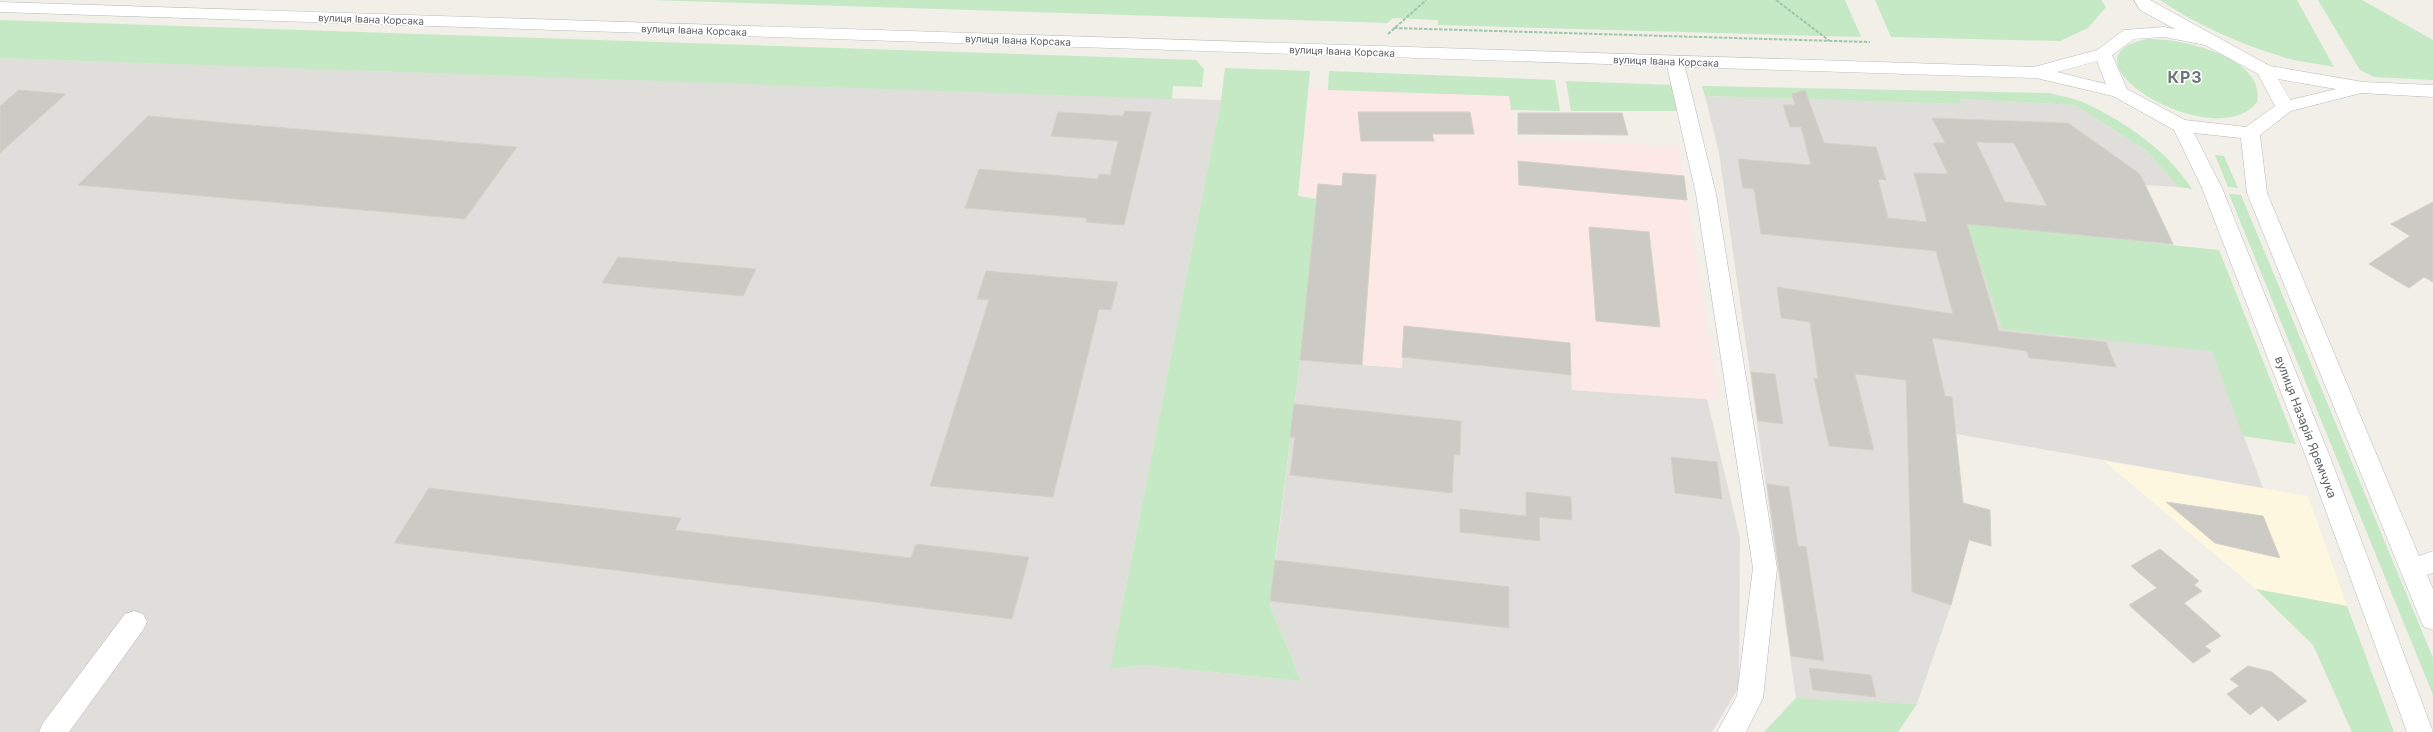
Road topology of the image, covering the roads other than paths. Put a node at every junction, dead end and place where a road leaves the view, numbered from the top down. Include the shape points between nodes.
1 (2144, 3) edge
2 (0, 7) edge
3 (2130, 34) junction
4 (2205, 40) junction
5 (2103, 54) junction
6 (1675, 62) junction
7 (2265, 71) junction
8 (2036, 73) junction
9 (2363, 88) junction
10 (2433, 91) edge
11 (2119, 92) junction
12 (2285, 107) junction
13 (2181, 126) junction
14 (2250, 132) junction
15 (2422, 566) edge
16 (2433, 619) edge
17 (134, 622) dead end
18 (53, 732) edge
19 (1731, 732) edge
20 (2421, 732) edge

1 - 3 street
1 - 4 street
2 - 6 street, вулиця Івана Корсака
3 - 4 street via 2164,32
3 - 5 street
4 - 7 street
5 - 8 street
5 - 11 street
6 - 8 street, вулиця Івана Корсака
6 - 19 street via 1706,194 1765,568 1750,698
7 - 9 street
7 - 12 street
8 - 11 street
9 - 10 street
9 - 12 street
11 - 13 street
12 - 14 street
13 - 14 street
13 - 20 street, вулиця Назарія Яремчука via 2223,215 2318,457
14 - 15 street via 2257,193
15 - 16 street
17 - 18 street

